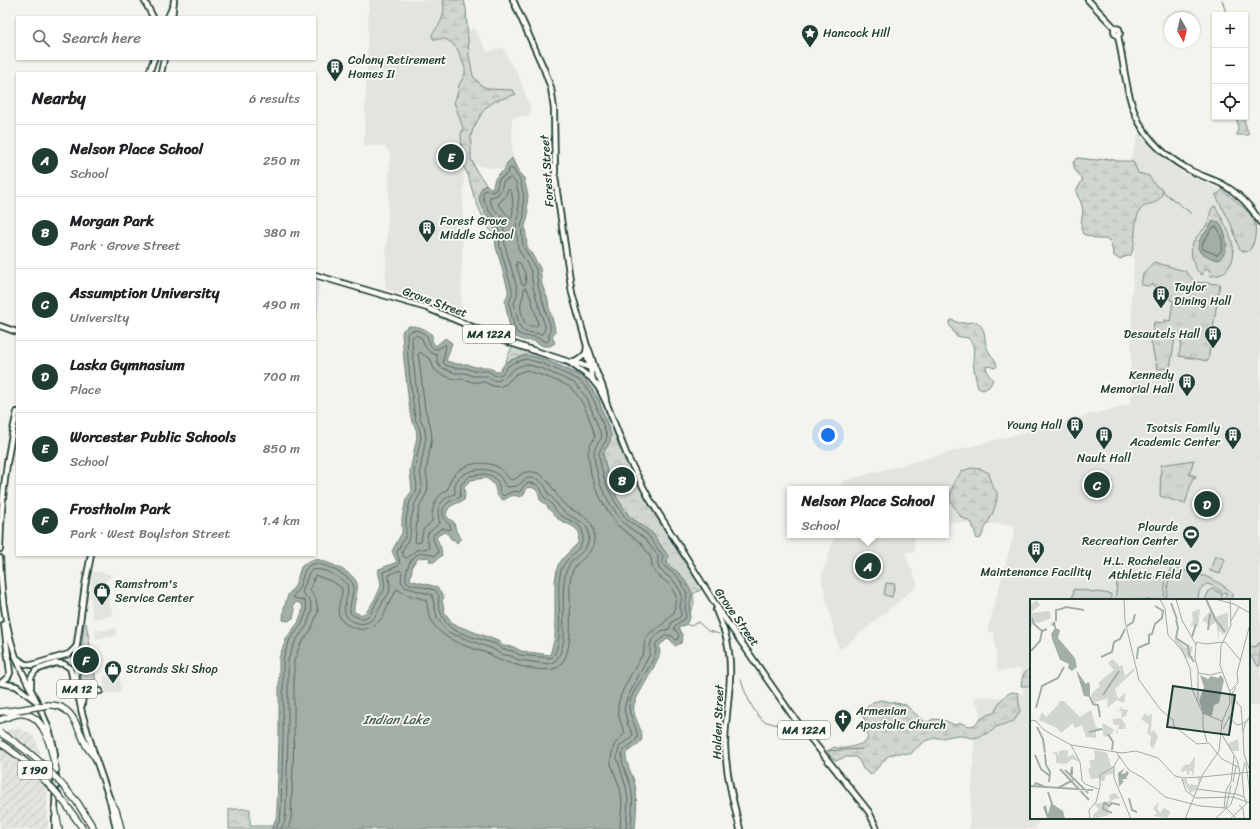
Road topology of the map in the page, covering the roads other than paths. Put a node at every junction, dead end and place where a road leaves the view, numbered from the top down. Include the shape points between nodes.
1 (144, 0) edge
2 (513, 0) edge
3 (1088, 0) edge
4 (174, 2) edge
5 (152, 16) edge
6 (168, 16) edge
7 (172, 16) edge
8 (153, 60) edge
9 (164, 60) edge
10 (149, 72) edge
11 (161, 72) edge
12 (1260, 222) edge
13 (316, 276) edge
14 (0, 326) edge
15 (16, 332) edge
16 (587, 346) junction
17 (586, 353) junction
18 (569, 362) junction
19 (575, 362) junction
20 (592, 369) junction
21 (585, 373) junction
22 (593, 380) junction
23 (606, 402) junction
24 (16, 416) edge
25 (0, 549) edge
26 (91, 556) edge
27 (0, 558) edge
28 (712, 599) junction
29 (3, 606) junction
30 (733, 630) junction
31 (727, 640) junction
32 (78, 644) junction
33 (15, 654) junction
34 (100, 690) dead end
35 (32, 693) junction
36 (78, 694) junction
37 (36, 701) junction
38 (0, 712) edge
39 (82, 713) junction
40 (0, 720) edge
41 (0, 732) edge
42 (0, 743) edge
43 (94, 757) junction
44 (56, 770) junction
45 (110, 800) junction
46 (55, 809) junction
47 (54, 829) edge
48 (59, 829) edge
49 (83, 829) edge
50 (94, 829) edge
51 (116, 829) edge
52 (121, 829) edge
53 (740, 829) edge
54 (877, 829) edge

1 - 5 main road
2 - 16 main road, Forest Street via 552,93 557,192 572,293
3 - 12 main road via 1120,33 1118,36 1133,108 1147,134 1161,150 1181,165 1237,194
4 - 6 main road
4 - 7 main road
8 - 10 main road
9 - 11 main road
13 - 18 main road, Grove Street / MA 122A via 427,308 511,343
14 - 15 main road
16 - 17 main road, Forest Street
16 - 20 main road, Forest Street
17 - 19 main road
17 - 20 main road, Forest Street
18 - 19 main road, Grove Street / MA 122A
18 - 21 main road, Grove Street / MA 122A
19 - 20 main road, Grove Street / MA 122A
20 - 21 main road
20 - 22 main road, Forest Street
20 - 23 main road, Grove Street / MA 122A via 606,396
21 - 22 main road, Grove Street / MA 122A
22 - 23 main road, Grove Street / MA 122A
23 - 28 main road, Grove Street / MA 122A via 628,458 649,498
24 - 25 main road via 5,476
26 - 32 main road, MA 12
27 - 29 main road
28 - 30 main road, Grove Street / MA 122A
28 - 31 main road, Holden Street
29 - 33 main road
29 - 37 main road via 4,633 10,668 8,677 1,683 16,686
30 - 31 main road
30 - 54 main road, Grove Street / MA 122A via 797,722 869,812
31 - 53 main road, Holden Street via 730,672 726,753 728,778
32 - 33 main road via 69,654 30,665 24,664
32 - 36 main road, MA 12
33 - 35 main road
34 - 39 main road via 84,694
35 - 36 main road via 30,682 34,672 59,663 70,668
35 - 37 main road
36 - 39 main road, MA 12
37 - 44 main road via 52,740
38 - 43 highway, bridge via 48,705 59,706 73,718
39 - 43 main road, MA 12
40 - 44 highway via 20,714 29,715 37,720 46,734
41 - 50 highway, I 190, bridge via 47,768 77,802
42 - 49 highway, I 190, bridge via 37,772 65,803
43 - 45 main road, MA 12
44 - 46 main road
45 - 51 main road, MA 12
45 - 52 highway via 116,810
46 - 47 main road
46 - 48 highway

